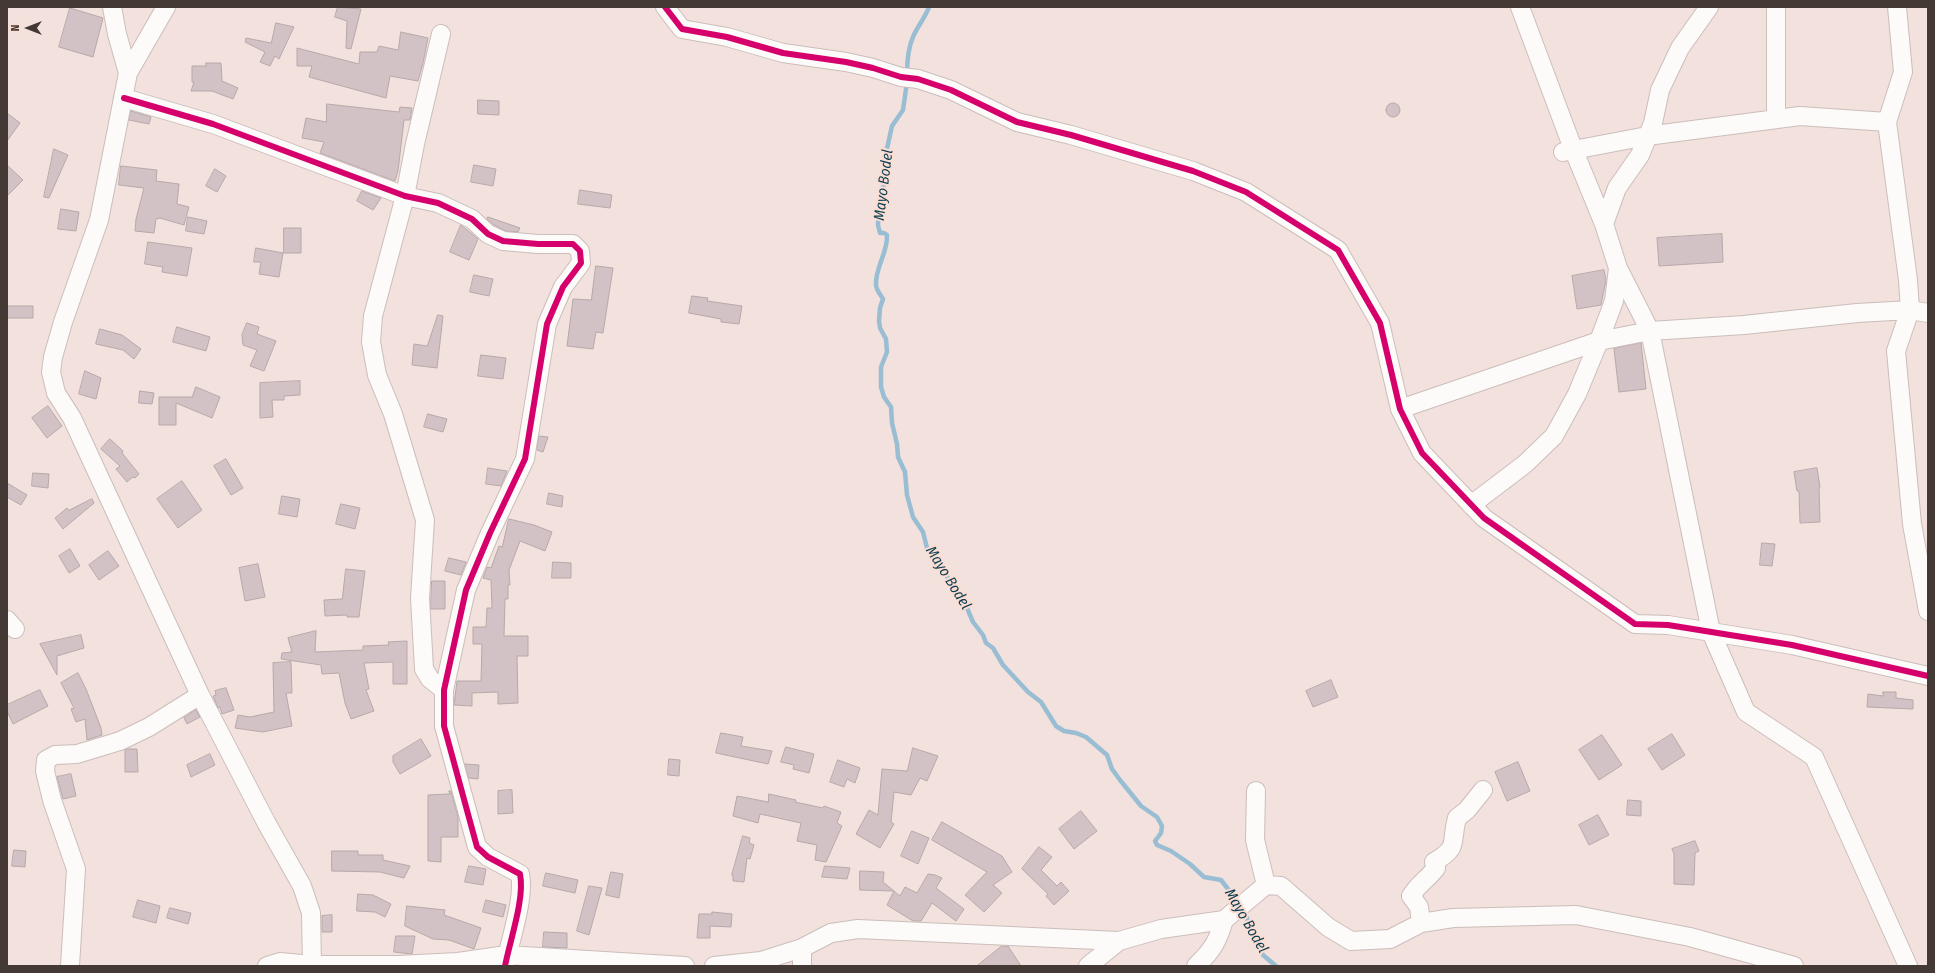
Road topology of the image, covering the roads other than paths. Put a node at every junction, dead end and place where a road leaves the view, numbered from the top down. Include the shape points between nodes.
1 (112, 7) edge
2 (166, 7) edge
3 (665, 7) edge
4 (1520, 7) edge
5 (1709, 7) edge
6 (1776, 7) edge
7 (1897, 7) edge
8 (441, 34) dead end
9 (128, 73) junction
10 (124, 98) junction
11 (1776, 119) junction
12 (1888, 122) junction
13 (1648, 136) junction
14 (1568, 151) junction
15 (405, 196) junction
16 (1604, 224) junction
17 (1618, 268) junction
18 (1910, 310) junction
19 (1928, 313) edge
20 (1650, 331) junction
21 (1599, 341) junction
22 (1400, 409) junction
23 (1471, 505) junction
24 (1928, 611) edge
25 (1712, 632) junction
26 (1928, 676) edge
27 (444, 690) junction
28 (200, 695) junction
29 (1483, 790) dead end
30 (1256, 791) dead end
31 (1266, 885) junction
32 (1235, 911) junction
33 (1421, 923) junction
34 (1119, 941) junction
35 (802, 948) junction
36 (506, 960) edge
37 (399, 965) edge
38 (70, 966) edge
39 (267, 966) edge
40 (312, 966) edge
41 (685, 966) edge
42 (714, 966) edge
43 (802, 966) edge
44 (1088, 966) edge
45 (1196, 966) edge
46 (1792, 966) edge
47 (1908, 966) edge

1 - 9 street
2 - 9 street
3 - 22 street via 682,29 727,37 783,53 846,62 918,79 951,90 1017,122 1193,171 1246,192 1338,250 1380,323
4 - 14 street
5 - 13 street via 1680,48 1660,90
6 - 11 street
7 - 12 street via 1903,72
8 - 15 street
9 - 10 street
10 - 15 street via 213,124
10 - 28 street via 99,220 63,322 51,372 56,393 72,418
11 - 12 street via 1800,116
11 - 13 street
12 - 18 street
13 - 14 street
13 - 16 street via 1640,156 1617,188
14 - 16 street
15 - 27 street via 373,316 371,342 377,375 393,414 425,520 420,598 424,669 430,679
15 - 27 street via 438,203 472,219 488,234 503,241 573,244 580,251 581,263 564,287 547,324 525,458 466,590
16 - 17 street
17 - 20 street
17 - 21 street via 1614,301
18 - 19 street
18 - 20 street
18 - 24 street via 1896,351 1912,524
20 - 21 street
20 - 25 street
21 - 22 street
21 - 23 street via 1577,394 1554,436 1525,464
22 - 23 street via 1422,453
23 - 25 street via 1484,518 1634,624 1668,625
25 - 26 street via 1792,645
25 - 47 street via 1746,712 1814,757
27 - 36 street via 444,726 477,848 488,858 520,874 520,897
28 - 38 street via 149,727 120,741 46,760 45,771 52,800 76,869
28 - 40 street via 302,886 311,913
29 - 33 street via 1457,818 1453,846 1447,854 1434,862 1436,868 1429,878 1417,886 1411,896 1419,906
30 - 31 street via 1255,840
31 - 32 street
31 - 33 street via 1281,886 1328,927 1351,941 1390,939
32 - 34 street
32 - 45 street via 1218,940
33 - 46 street via 1453,918 1576,915 1690,936
34 - 35 street via 858,929 831,933
34 - 44 street
35 - 42 street via 761,961
35 - 43 street
36 - 37 street
36 - 41 street
37 - 40 street
39 - 40 street via 280,962

